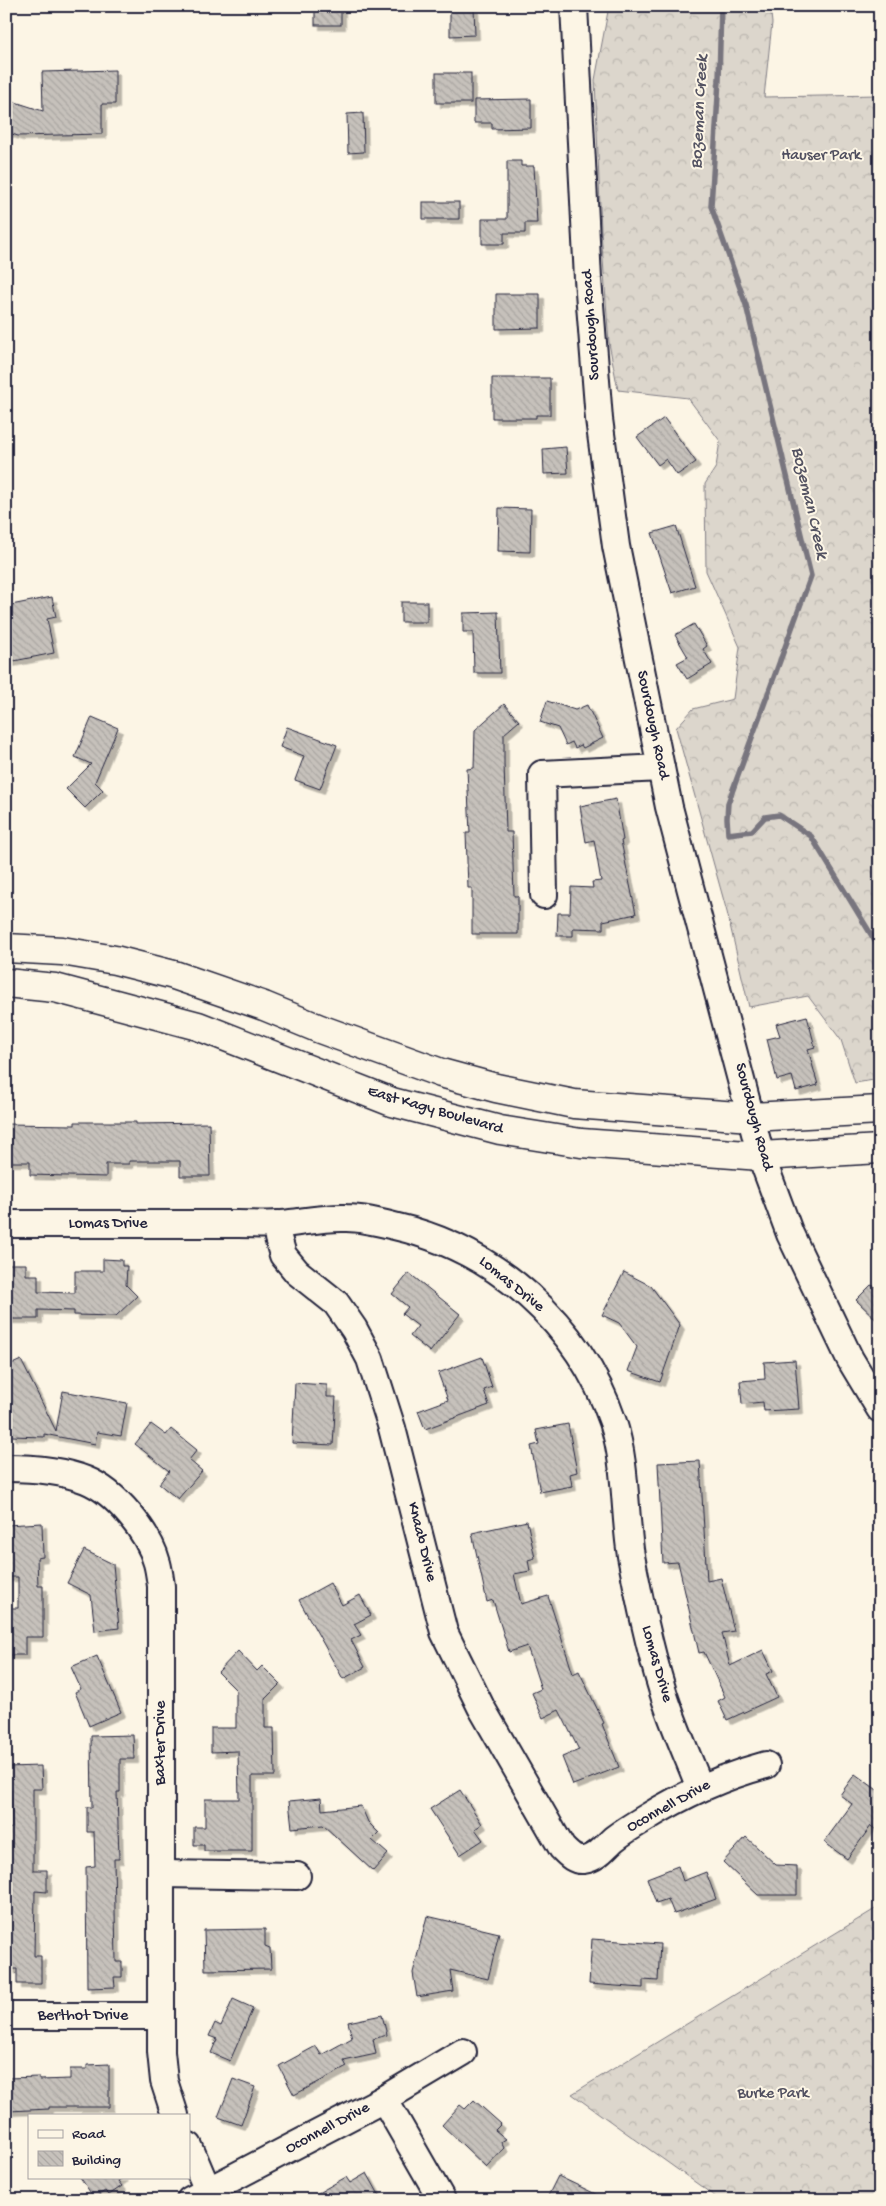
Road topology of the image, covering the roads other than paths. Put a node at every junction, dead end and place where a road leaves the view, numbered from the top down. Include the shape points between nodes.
1 (574, 6) edge
2 (661, 768) junction
3 (544, 895) dead end
4 (6, 948) edge
5 (6, 983) edge
6 (880, 1110) edge
7 (751, 1117) junction
8 (880, 1149) edge
9 (761, 1156) junction
10 (6, 1224) edge
11 (278, 1224) junction
12 (880, 1409) edge
13 (6, 1468) edge
14 (766, 1765) dead end
15 (700, 1788) junction
16 (577, 1859) joint
17 (161, 1874) junction
18 (297, 1876) dead end
19 (6, 2016) edge
20 (160, 2016) junction
21 (463, 2052) dead end
22 (384, 2099) junction
23 (176, 2114) edge
24 (190, 2151) edge
25 (199, 2195) edge
26 (442, 2200) edge

1 - 2 street, Sourdough Road via 588,279 599,419 616,546
2 - 3 street via 542,774
2 - 7 street, Sourdough Road
4 - 7 main road via 62,951 174,975 440,1074 496,1088 574,1104
5 - 9 main road, East Kagy Boulevard via 55,988 198,1026 392,1102 500,1130 581,1143
6 - 7 main road
7 - 9 street, Sourdough Road
8 - 9 main road, East Kagy Boulevard
9 - 12 street, Sourdough Road via 790,1234 850,1359
10 - 11 street, Lomas Drive
11 - 15 street, Lomas Drive via 346,1218 418,1231 479,1258 526,1292 568,1338 594,1379 613,1423 623,1472 628,1539 643,1622 664,1694
11 - 16 street, Knaab Drive via 283,1255 297,1272 336,1303 370,1359 392,1428 444,1632 480,1707 552,1833 570,1857
13 - 17 street, Baxter Drive via 62,1473 88,1481 106,1492 147,1539 157,1563 161,1586
14 - 15 street, Oconnell Drive
15 - 16 street, Oconnell Drive via 644,1818 599,1854 584,1860
17 - 18 street
17 - 20 street, Baxter Drive
19 - 20 street, Berthot Drive
20 - 23 street, Baxter Drive via 164,2081
21 - 22 street, Oconnell Drive
22 - 25 street, Oconnell Drive
22 - 26 street
24 - 25 street

